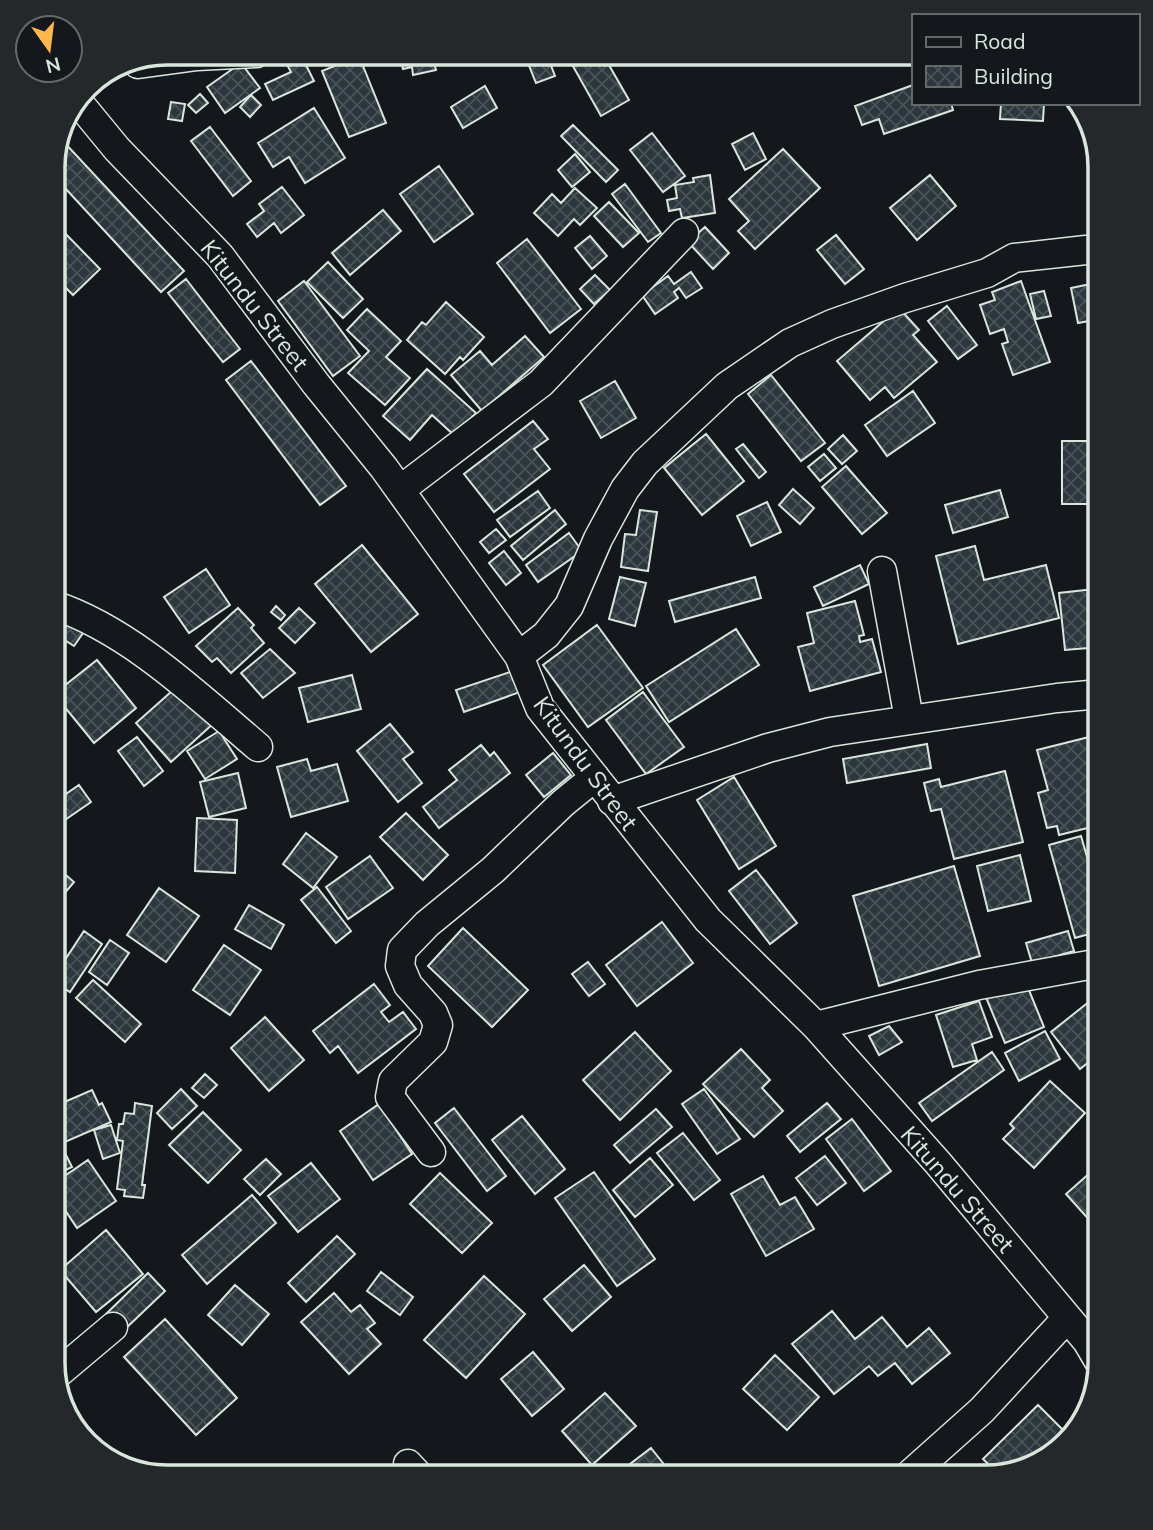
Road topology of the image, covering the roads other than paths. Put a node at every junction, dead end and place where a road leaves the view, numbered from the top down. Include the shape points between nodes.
1 (84, 109) edge
2 (684, 233) dead end
3 (1088, 251) edge
4 (400, 490) junction
5 (882, 571) dead end
6 (65, 609) edge
7 (519, 656) junction
8 (1088, 696) edge
9 (909, 719) junction
10 (258, 747) dead end
11 (595, 777) junction
12 (612, 801) junction
13 (1088, 965) edge
14 (816, 1026) junction
15 (431, 1152) dead end
16 (1067, 1318) junction
17 (113, 1327) dead end
18 (1088, 1337) edge
19 (65, 1367) edge
20 (921, 1465) edge

1 - 4 street, Kitundu Street via 220,256
2 - 4 street via 541,383
3 - 7 street via 1014,258 987,273 832,324 790,343 727,386 645,463 598,539 569,606 546,635
4 - 7 street, Kitundu Street
5 - 9 street
6 - 10 street via 81,614 157,663
7 - 11 street, Kitundu Street via 540,708
8 - 9 street
9 - 12 street via 768,748
11 - 12 street, Kitundu Street
11 - 15 street via 402,950 400,966 408,985 433,1013 438,1026 433,1042 394,1081 390,1097
12 - 14 street, Kitundu Street via 708,920
13 - 14 street via 979,985
14 - 16 street, Kitundu Street via 939,1163
16 - 18 street, Kitundu Street
16 - 20 street via 982,1410
17 - 19 street

